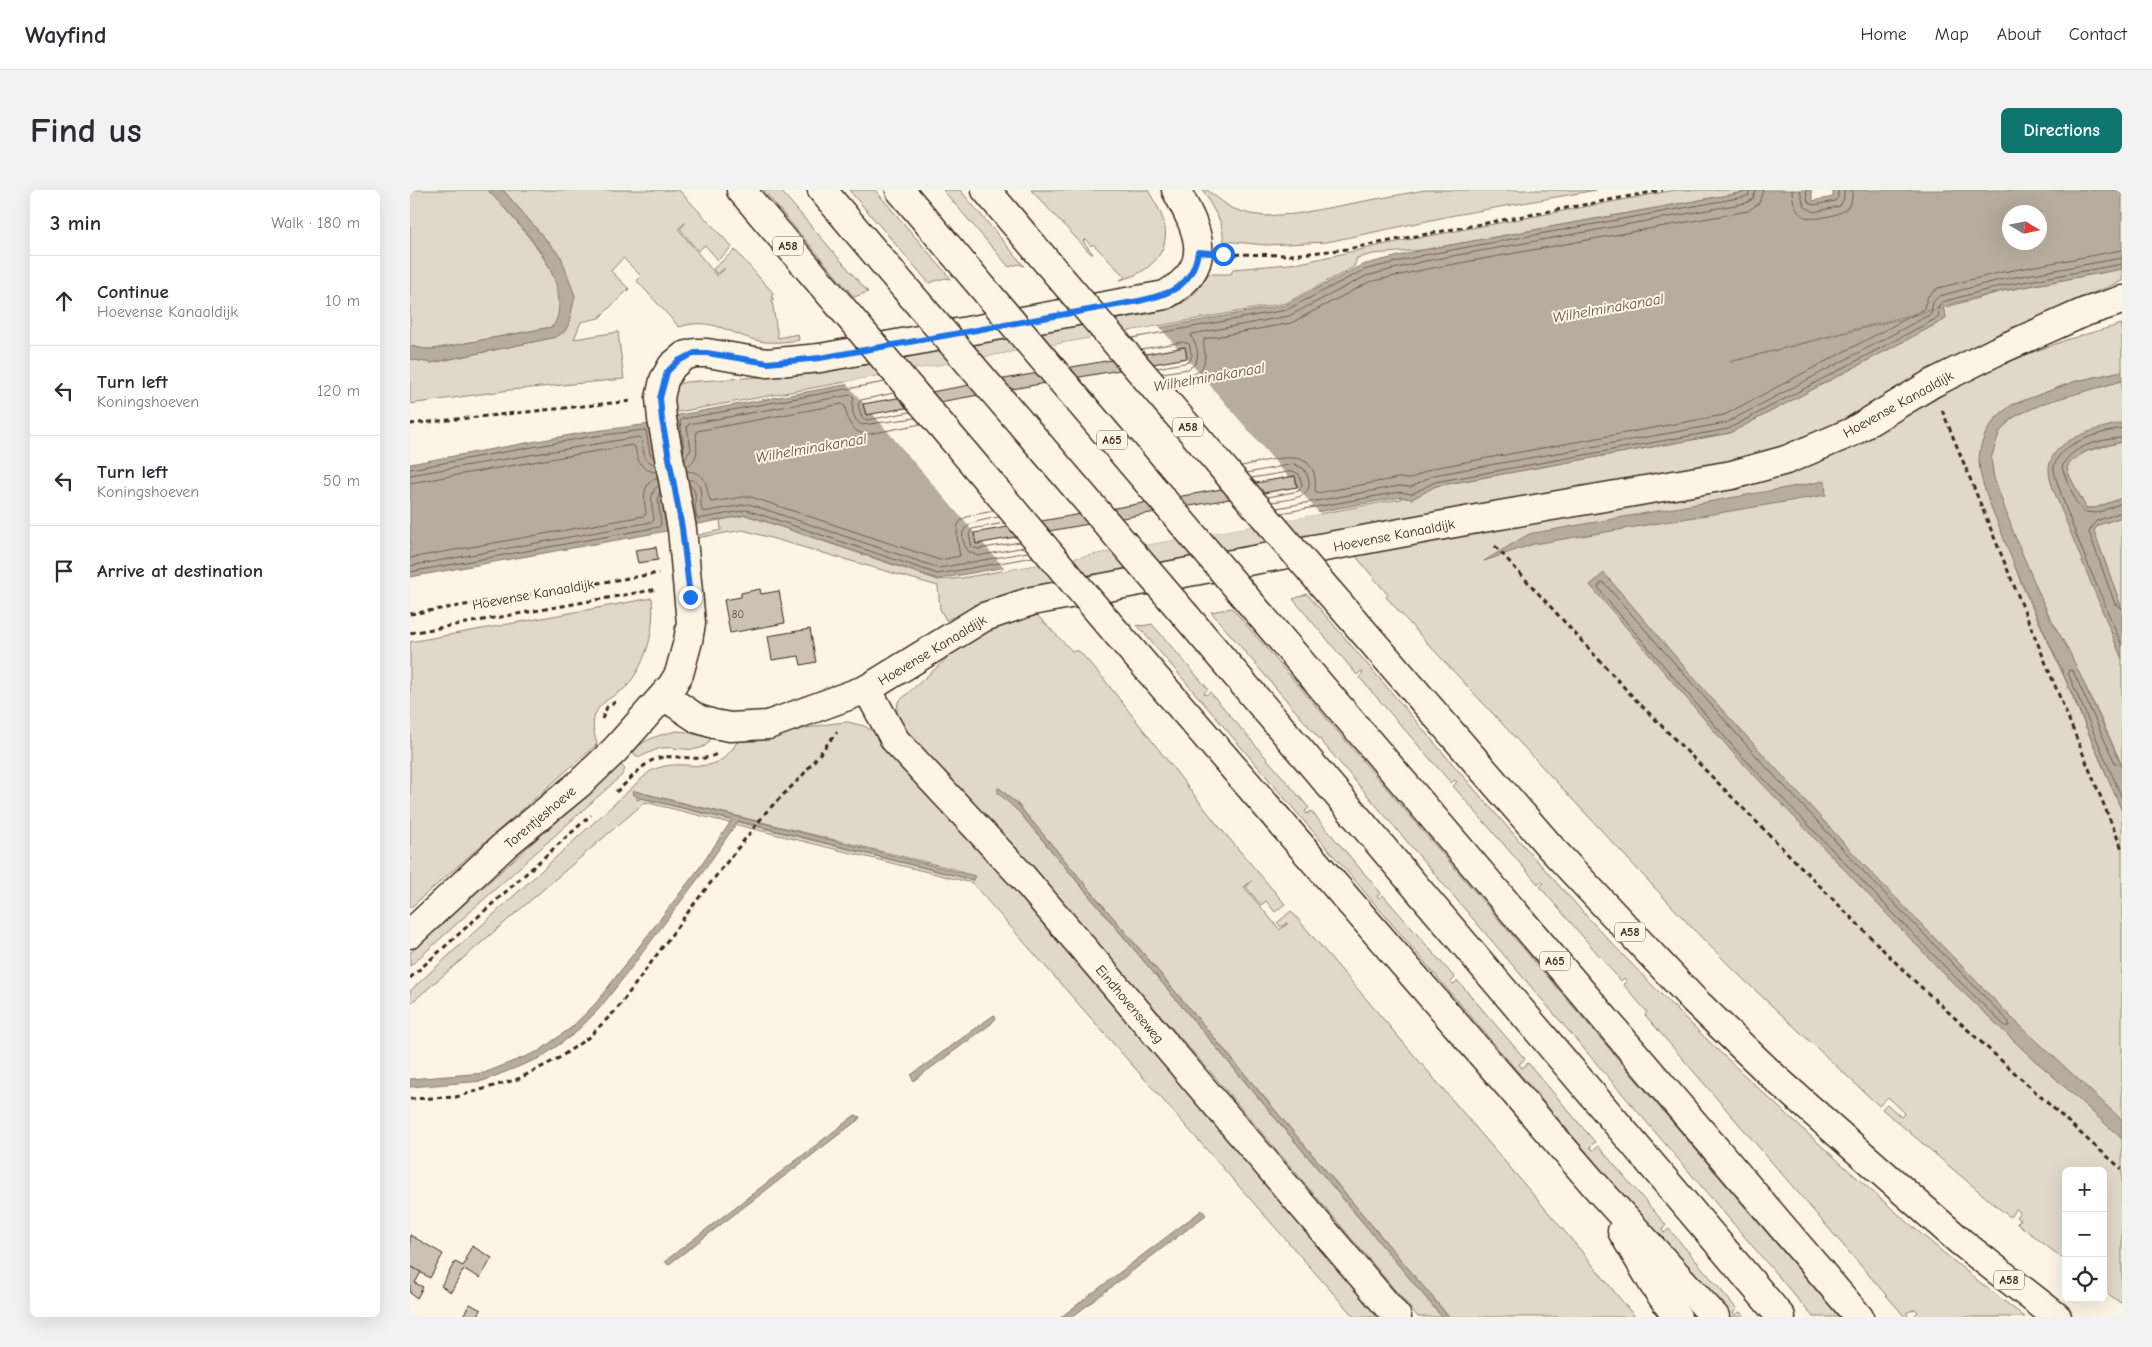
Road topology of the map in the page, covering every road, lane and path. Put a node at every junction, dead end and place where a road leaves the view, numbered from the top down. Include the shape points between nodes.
1 (741, 190) edge
2 (822, 190) edge
3 (900, 190) edge
4 (986, 190) edge
5 (1176, 190) edge
6 (1663, 190) edge
7 (1198, 252) junction
8 (2122, 300) edge
9 (1931, 384) junction
10 (661, 409) junction
11 (410, 424) edge
12 (1471, 520) junction
13 (686, 568) junction
14 (660, 588) dead end
15 (410, 614) edge
16 (410, 633) edge
17 (867, 690) junction
18 (664, 696) junction
19 (730, 727) junction
20 (802, 776) dead end
21 (610, 798) dead end
22 (595, 811) dead end
23 (2122, 849) edge
24 (410, 934) edge
25 (410, 978) edge
26 (410, 1099) edge
27 (2122, 1169) edge
28 (1600, 1190) junction
29 (1397, 1317) edge
30 (1677, 1317) edge
31 (1715, 1317) edge
32 (1782, 1317) edge
33 (1859, 1317) edge
34 (2056, 1317) edge

1 - 28 main road, A58, bridge via 1115,631
2 - 32 main road, bridge
3 - 33 main road, A65, bridge
4 - 34 main road, A58, bridge via 1552,849 1694,1000 1775,1078 1961,1242
5 - 7 main road via 1195,228
6 - 7 path via 1347,249 1292,255
7 - 10 main road via 1193,270 1178,287 1164,295 1139,301 820,358 768,363 707,353 684,356 672,366 664,380
8 - 9 main road, Hoevense Kanaaldijk via 1997,351
9 - 12 main road, Hoevense Kanaaldijk via 1852,432 1786,460 1732,474
9 - 23 path
10 - 11 path
10 - 13 main road, Torentjeshoeve
12 - 17 main road, Hoevense Kanaaldijk via 1032,602 984,617
12 - 27 path via 1633,697 1908,975
13 - 15 path, Hoevense Kanaaldijk
13 - 18 main road, Torentjeshoeve via 691,623 688,641 679,674
14 - 16 path, Hoevense Kanaaldijk
17 - 19 main road, Hoevense Kanaaldijk via 768,724
17 - 29 main road, Eindhovenseweg via 895,740 1021,875
18 - 19 main road, Hoevense Kanaaldijk via 698,718
18 - 24 main road, Torentjeshoeve via 579,784 506,844
19 - 21 path via 719,751 713,756 665,756 650,761
20 - 26 path via 767,811 617,1009 589,1037 559,1058 518,1079 456,1096
22 - 25 path
28 - 30 main road, A58 via 1654,1285
28 - 31 main road, A58

